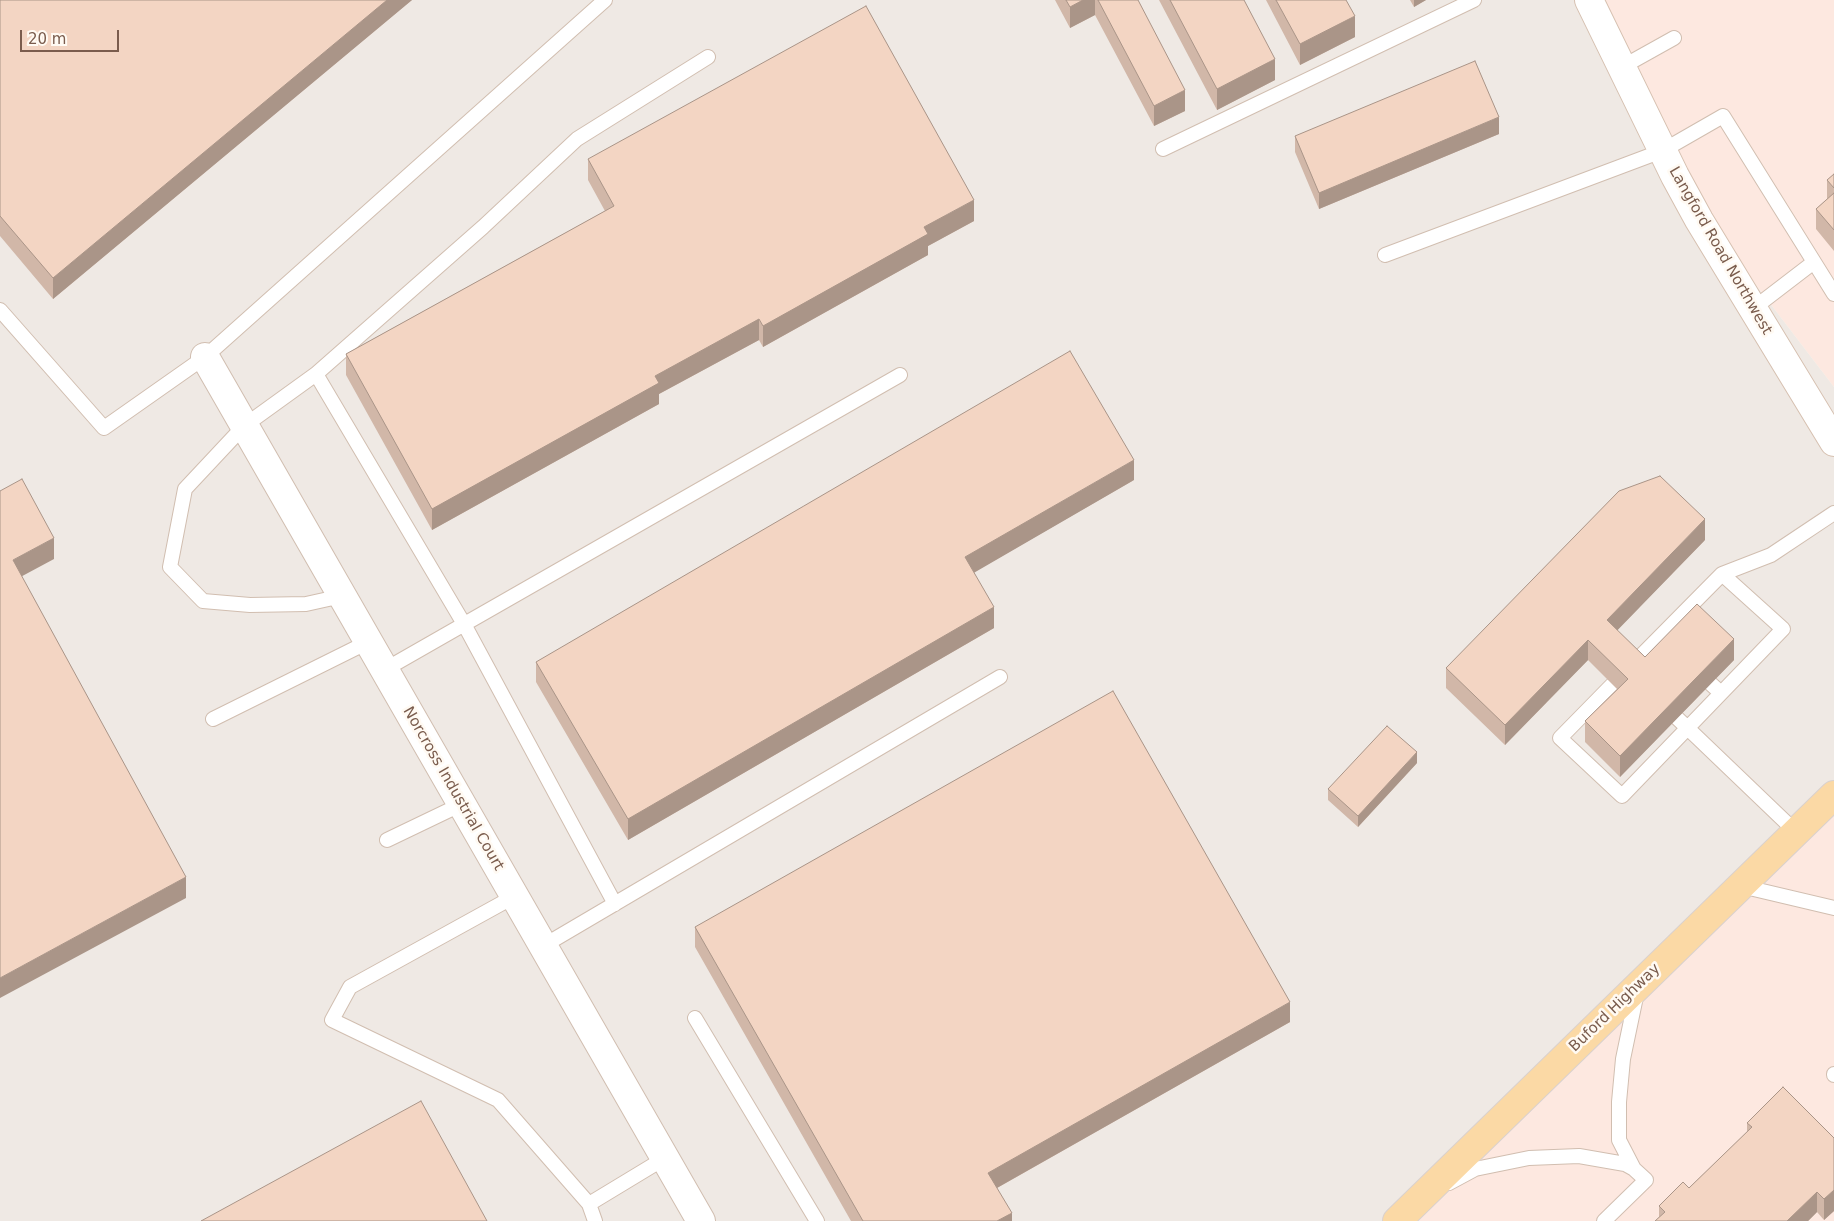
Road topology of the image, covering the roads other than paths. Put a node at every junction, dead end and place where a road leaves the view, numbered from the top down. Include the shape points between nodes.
1 (605, 0) edge
2 (1589, 0) edge
3 (1469, 1) edge
4 (1674, 38) dead end
5 (708, 57) dead end
6 (1622, 67) junction
7 (1163, 149) dead end
8 (1662, 150) junction
9 (1385, 255) dead end
10 (1814, 262) junction
11 (1834, 294) edge
12 (1754, 308) junction
13 (0, 310) edge
14 (205, 357) junction
15 (316, 374) junction
16 (900, 375) dead end
17 (244, 426) junction
18 (1834, 442) edge
19 (1834, 513) edge
20 (1722, 574) junction
21 (342, 596) junction
22 (464, 624) junction
23 (1659, 637) junction
24 (368, 642) junction
25 (1673, 649) edge
26 (1632, 665) edge
27 (384, 670) junction
28 (1000, 677) dead end
29 (1612, 684) edge
30 (213, 719) dead end
31 (1682, 723) junction
32 (1834, 795) edge
33 (462, 804) junction
34 (1796, 832) junction
35 (387, 840) dead end
36 (1741, 886) junction
37 (515, 896) junction
38 (615, 904) junction
39 (1834, 908) edge
40 (543, 946) junction
41 (1639, 985) junction
42 (695, 1018) dead end
43 (665, 1158) junction
44 (1634, 1169) junction
45 (1423, 1196) junction
46 (589, 1204) junction
47 (595, 1221) edge
48 (701, 1221) edge
49 (816, 1221) edge
50 (1397, 1221) edge
51 (1604, 1221) edge

1 - 14 lane
2 - 6 street, Langford Road Northwest
3 - 7 lane
4 - 6 lane
5 - 15 lane via 577,138 484,227
6 - 8 street, Langford Road Northwest
8 - 9 lane
8 - 10 lane via 1723,116
8 - 12 street, Langford Road Northwest via 1699,220
10 - 11 lane
10 - 12 lane
12 - 18 street, Langford Road Northwest
13 - 14 lane via 104,428
14 - 17 street, Norcross Industrial Court
15 - 17 lane
15 - 22 lane
16 - 22 lane
17 - 21 street, Norcross Industrial Court
17 - 21 lane via 186,489 170,567 203,601 250,605 306,604
19 - 20 lane via 1771,555
20 - 23 lane
20 - 31 lane via 1783,629
21 - 24 street, Norcross Industrial Court
22 - 27 lane
22 - 38 lane
23 - 25 lane
23 - 26 lane
24 - 27 street, Norcross Industrial Court
24 - 30 lane
27 - 33 street, Norcross Industrial Court
28 - 38 lane
29 - 31 lane via 1602,705 1560,738 1622,796 1653,753
31 - 34 lane
32 - 34 main road, Buford Highway
33 - 35 lane
33 - 37 street, Norcross Industrial Court
34 - 36 main road, Buford Highway
36 - 39 lane
36 - 41 main road, Buford Highway
37 - 40 street, Norcross Industrial Court
37 - 46 lane via 350,987 332,1020 498,1100
38 - 40 lane
40 - 43 street, Norcross Industrial Court
41 - 44 lane via 1623,1059 1619,1102 1620,1140
41 - 45 main road, Buford Highway
42 - 49 lane
43 - 46 lane
43 - 48 street, Norcross Industrial Court
44 - 45 lane via 1624,1164 1579,1156 1529,1158 1475,1169
44 - 51 lane via 1646,1180
45 - 50 main road, Buford Highway
46 - 47 lane

